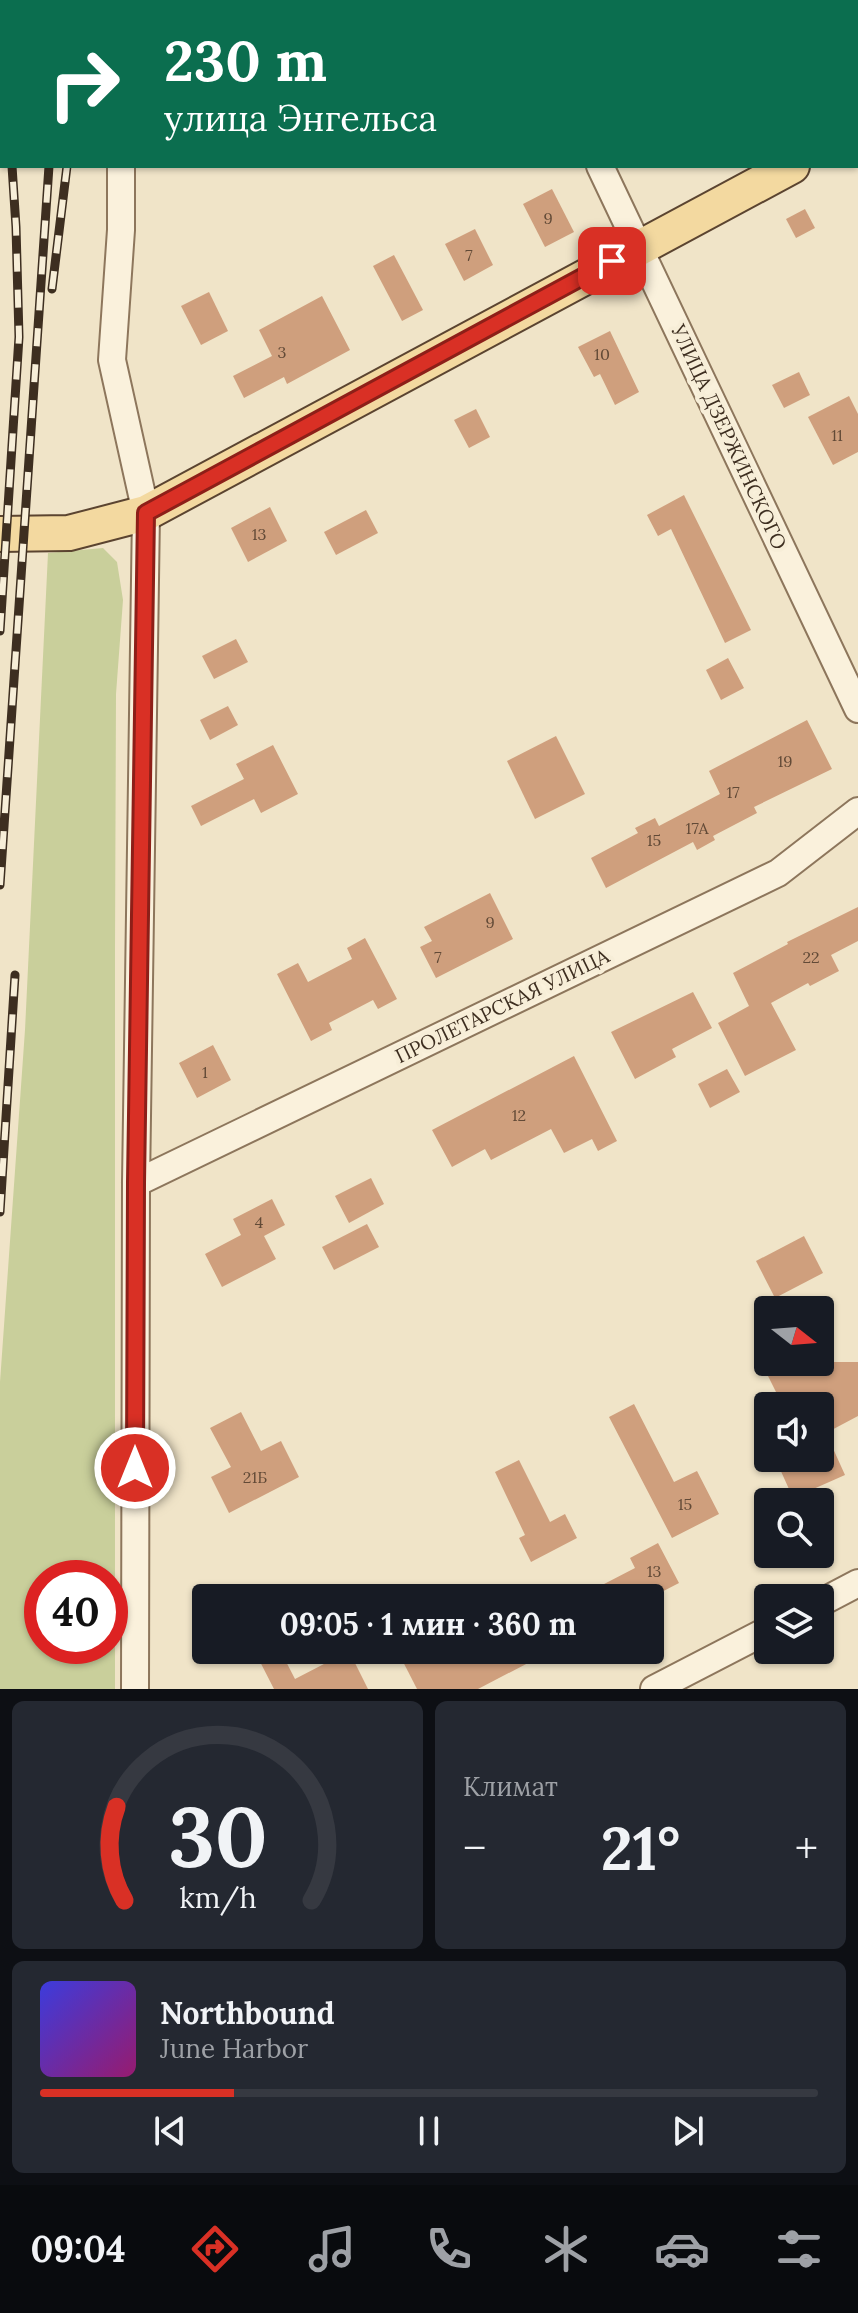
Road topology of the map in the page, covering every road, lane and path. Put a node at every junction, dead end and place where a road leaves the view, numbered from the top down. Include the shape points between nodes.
1 (121, 168) edge
2 (601, 168) edge
3 (788, 168) edge
4 (639, 247) junction
5 (146, 513) junction
6 (0, 534) edge
7 (858, 709) edge
8 (858, 811) edge
9 (136, 1183) junction
10 (858, 1583) edge
11 (834, 1596) edge
12 (754, 1637) edge
13 (135, 1689) edge
14 (654, 1689) edge

1 - 5 street via 112,360
2 - 4 street, УЛИЦА ДЗЕРЖИНСКОГО
3 - 4 main road
4 - 5 main road
4 - 7 street, УЛИЦА ДЗЕРЖИНСКОГО
5 - 6 main road via 69,533
5 - 9 street
8 - 9 street, ПРОЛЕТАРСКАЯ УЛИЦА via 778,873
9 - 13 street
10 - 11 street
12 - 14 street

